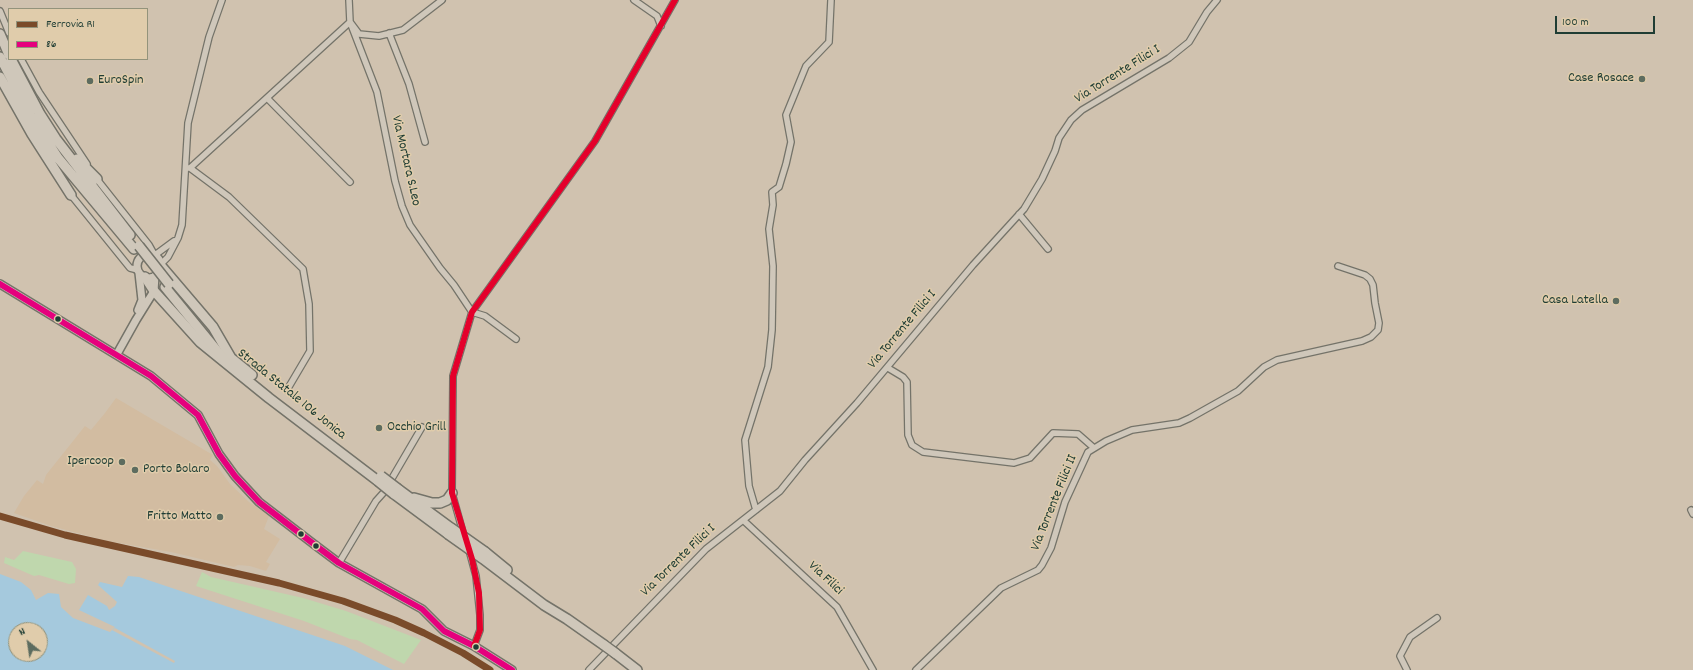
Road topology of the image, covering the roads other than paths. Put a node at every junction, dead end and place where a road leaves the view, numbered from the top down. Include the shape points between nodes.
1 (222, 0) edge
2 (349, 0) edge
3 (442, 0) edge
4 (634, 0) edge
5 (675, 0) edge
6 (831, 0) edge
7 (1217, 0) edge
8 (0, 10) edge
9 (350, 22) junction
10 (660, 26) junction
11 (8, 30) edge
12 (0, 34) edge
13 (389, 34) junction
14 (8, 53) edge
15 (0, 57) edge
16 (12, 60) edge
17 (22, 60) edge
18 (0, 77) edge
19 (267, 98) junction
20 (56, 139) junction
21 (425, 142) dead end
22 (188, 168) junction
23 (97, 179) junction
24 (350, 182) dead end
25 (71, 195) joint
26 (1019, 214) junction
27 (178, 238) junction
28 (136, 247) junction
29 (1048, 249) dead end
30 (154, 255) junction
31 (161, 265) junction
32 (1338, 266) dead end
33 (141, 273) junction
34 (155, 276) junction
35 (0, 284) edge
36 (154, 291) junction
37 (472, 312) junction
38 (136, 320) junction
39 (516, 339) dead end
40 (117, 354) junction
41 (229, 361) junction
42 (888, 368) junction
43 (287, 390) dead end
44 (422, 427) dead end
45 (1094, 448) junction
46 (391, 480) dead end
47 (385, 491) dead end
48 (396, 491) junction
49 (407, 495) junction
50 (449, 496) junction
51 (756, 510) junction
52 (743, 520) junction
53 (450, 531) junction
54 (339, 563) junction
55 (1437, 618) dead end
56 (474, 646) junction
57 (512, 670) edge
58 (590, 670) edge
59 (637, 670) edge
60 (873, 670) edge
61 (916, 670) edge
62 (1407, 670) edge

1 - 22 street via 209,37 188,122
2 - 9 street, Via Mortara S.Leo
3 - 13 street via 403,30
4 - 10 street via 657,16
5 - 10 street
6 - 51 street via 829,42 806,66 786,115 791,142 779,186 772,192 773,205 769,229 773,266 772,330 768,367 745,440 749,486
7 - 26 street, Via Torrente Filici I via 1189,42 1169,58 1082,110 1071,120 1059,138 1042,179
8 - 11 street
9 - 13 street via 360,34
9 - 19 street
9 - 37 street, Via Mortara S.Leo via 377,92 402,206 421,242
10 - 37 street via 595,141
12 - 14 main road
13 - 21 street via 409,84
15 - 28 main road, Strada Statale 106 Jonica via 32,118 58,158
16 - 20 main road, Strada Statale 106 Jonica
17 - 23 street via 45,103
18 - 25 main road
19 - 22 street
19 - 24 street
20 - 23 main road
20 - 28 main road, Strada Statale 106 Jonica
22 - 27 street via 182,225
22 - 43 street via 229,197 303,269 309,304 310,351
23 - 30 street
25 - 33 street via 130,268
26 - 29 street
26 - 42 street, Via Torrente Filici I
27 - 30 street
27 - 31 street
28 - 41 main road, Strada Statale 106 Jonica
30 - 31 street
30 - 33 street via 145,254 140,257 137,262
31 - 34 street via 159,273
31 - 41 main road via 213,327
32 - 45 street, Via Torrente Filici II via 1370,278 1379,322 1378,330 1370,337 1277,360 1264,367 1238,391 1190,418 1179,423 1132,430
33 - 34 street
33 - 36 main road
33 - 38 street via 142,300
34 - 36 street
35 - 40 street
36 - 38 street
36 - 41 main road via 200,342
37 - 39 street via 484,316
37 - 50 street via 453,376
38 - 40 street
40 - 54 street via 151,376 198,415 219,454 259,502
41 - 48 main road, Strada Statale 106 Jonica, bridge via 269,398
42 - 45 street via 907,382 908,435 912,446 923,452 1014,463 1030,458 1053,433 1078,434
42 - 51 street, Via Torrente Filici I via 780,491
44 - 46 street
45 - 61 street, Via Torrente Filici II via 1088,452 1065,502 1051,548 1038,570 1001,588
47 - 54 street via 376,501
48 - 49 main road, Strada Statale 106 Jonica
48 - 53 main road, Strada Statale 106 Jonica
49 - 50 main road via 432,503 440,503
49 - 53 main road, Strada Statale 106 Jonica
50 - 56 street via 472,559 479,593 480,630
51 - 52 street, Via Torrente Filici I
52 - 58 street, Via Torrente Filici I via 706,549
52 - 60 street, Via Filici via 837,607
53 - 59 main road, Strada Statale 106 Jonica, bridge via 544,605
54 - 56 street via 422,609 444,631
55 - 62 street via 1410,638 1400,656
56 - 57 street

